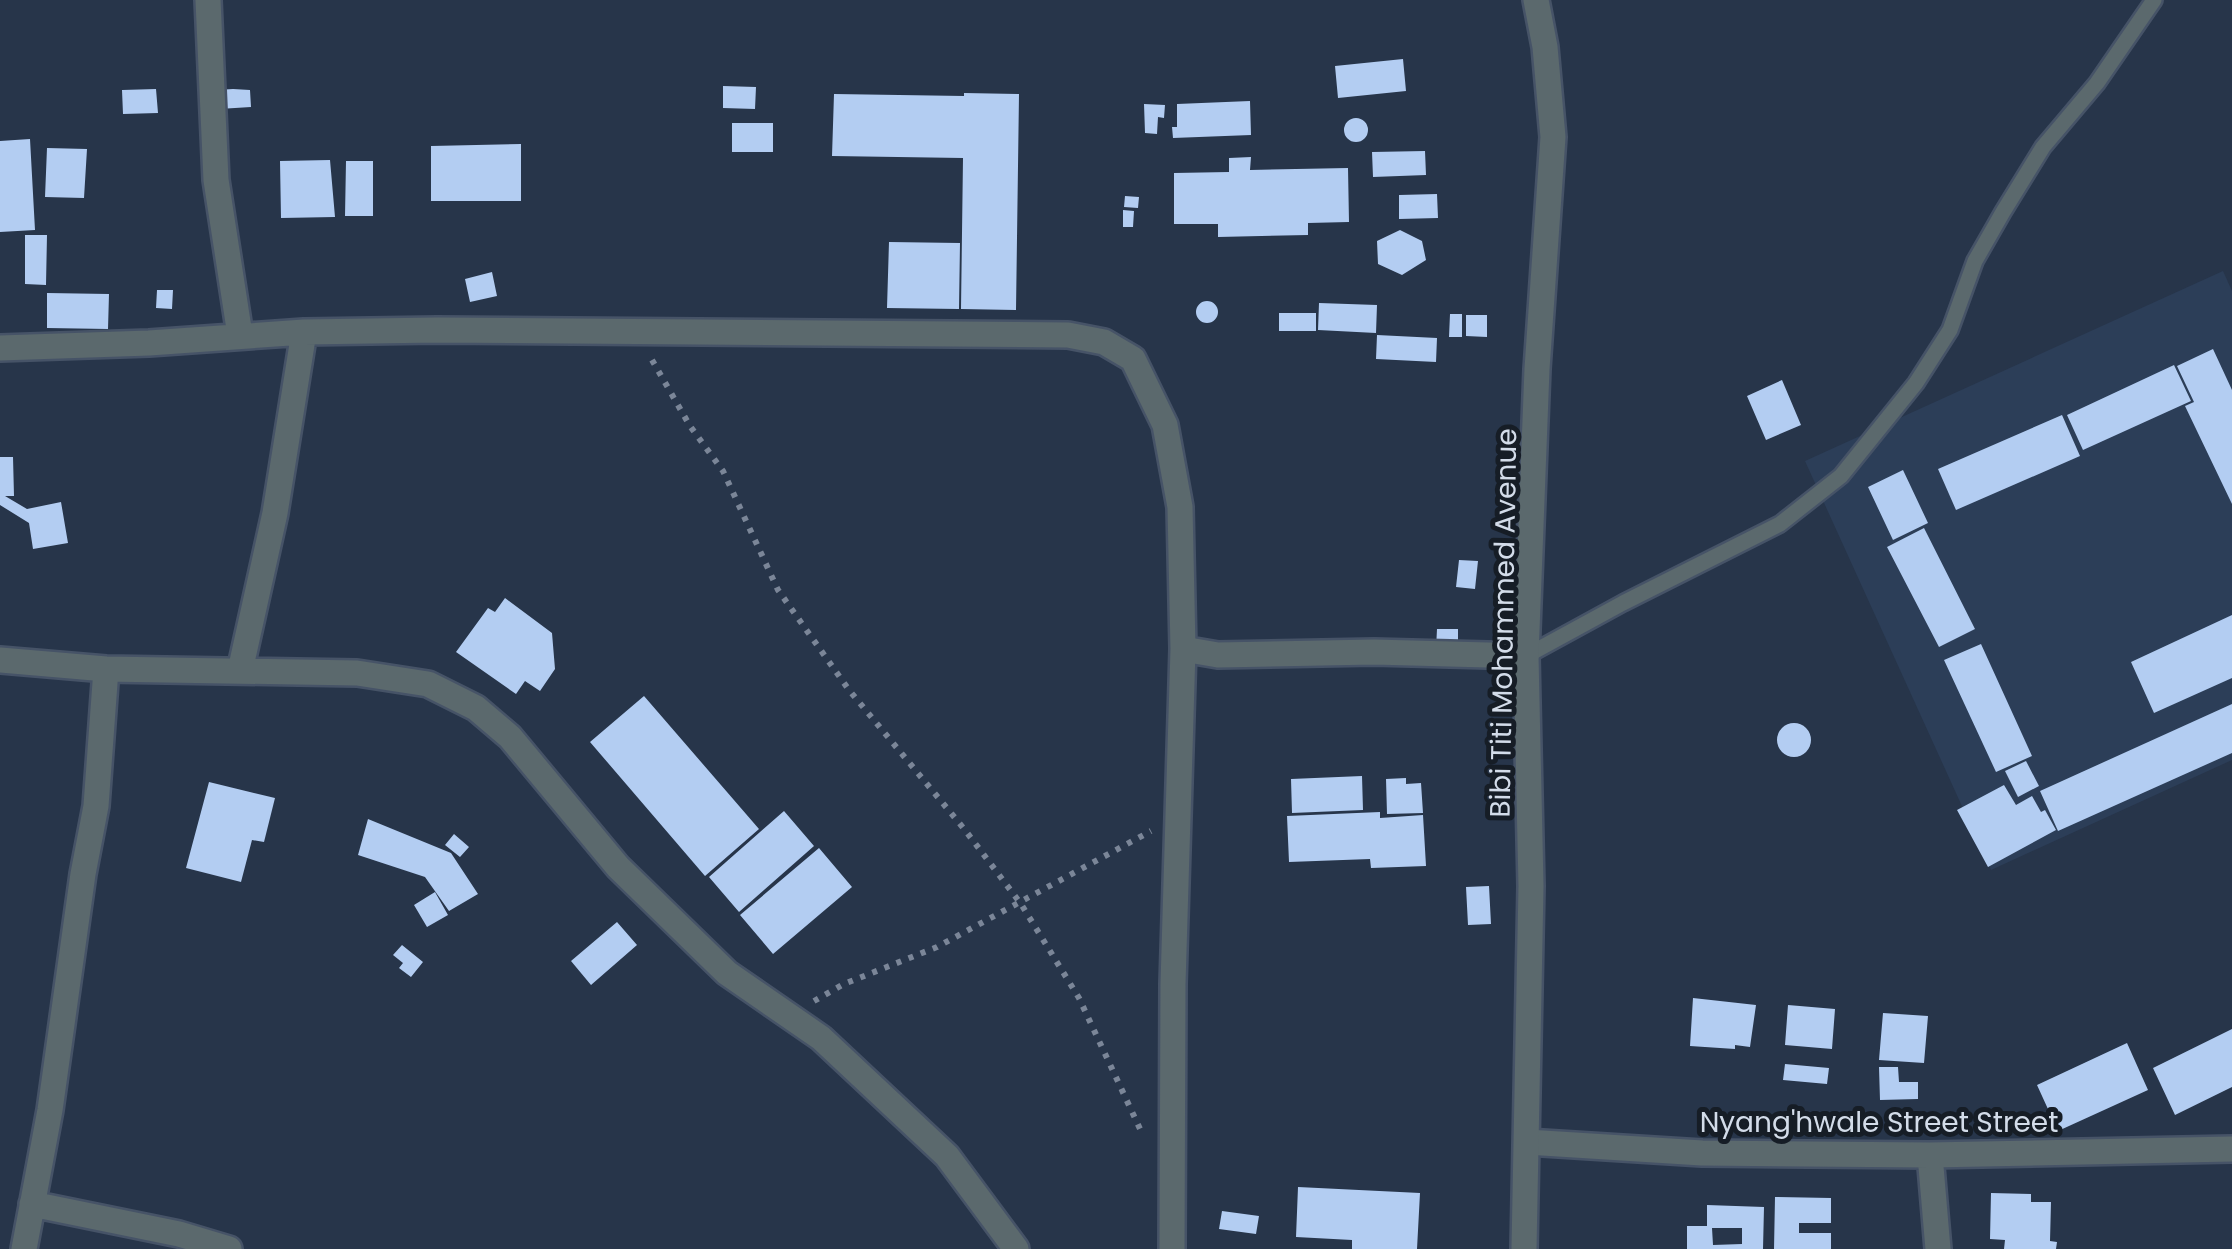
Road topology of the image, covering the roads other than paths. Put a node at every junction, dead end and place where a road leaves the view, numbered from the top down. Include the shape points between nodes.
1 (208, 0) edge
2 (1536, 0) edge
3 (2154, 0) edge
4 (304, 332) junction
5 (240, 335) junction
6 (0, 348) edge
7 (1183, 649) junction
8 (1526, 656) junction
9 (0, 660) edge
10 (106, 670) junction
11 (240, 671) junction
12 (1527, 1142) junction
13 (2230, 1148) edge
14 (1930, 1155) junction
15 (32, 1204) junction
16 (24, 1249) edge
17 (229, 1249) edge
18 (1016, 1249) edge
19 (1172, 1249) edge
20 (1524, 1249) edge
21 (1938, 1249) edge

1 - 5 street via 216,180
2 - 8 street, Bibi Titi Mohammed Avenue via 1553,138
3 - 8 lane via 2044,147 1975,261 1950,330 1916,383 1841,476 1780,524
4 - 5 street
4 - 7 street via 1068,335 1104,342 1133,359 1165,425 1180,506
4 - 11 street via 276,514
5 - 6 street
7 - 8 street via 1218,655
7 - 19 street
8 - 12 street, Bibi Titi Mohammed Avenue via 1532,886
9 - 10 street
10 - 11 street
10 - 15 street via 96,806
11 - 18 street via 357,673 428,684 476,708 510,737 618,868 727,973 821,1038 947,1156
12 - 14 street, Nyang'hwale Street Street
12 - 20 street, Bibi Titi Mohammed Avenue
13 - 14 street, Nyang'hwale Street Street
14 - 21 street
15 - 16 street
15 - 17 street

